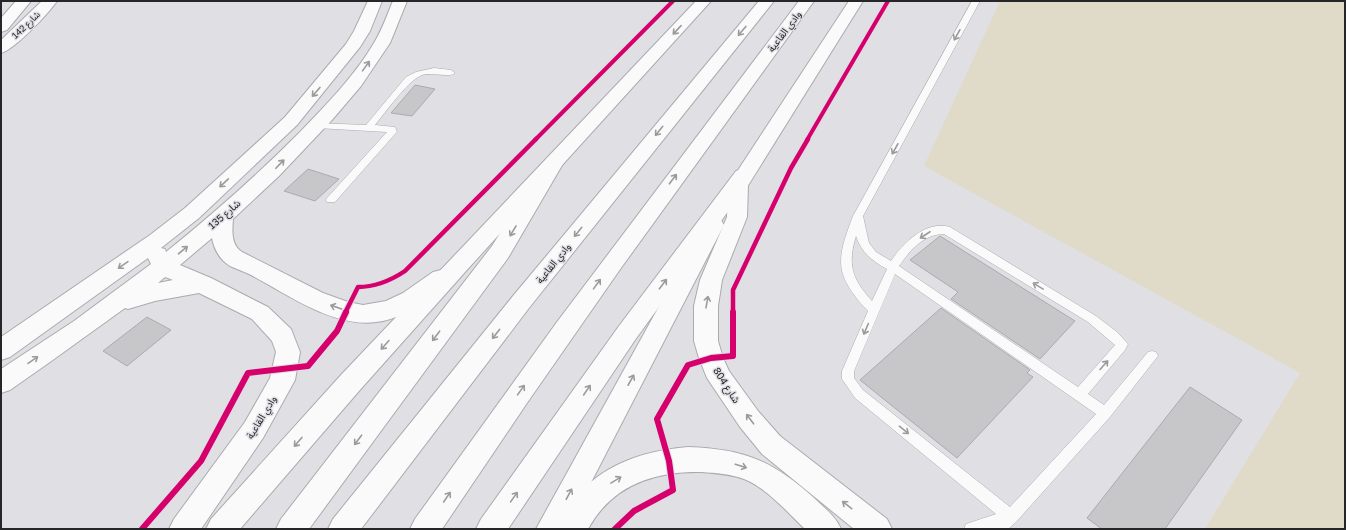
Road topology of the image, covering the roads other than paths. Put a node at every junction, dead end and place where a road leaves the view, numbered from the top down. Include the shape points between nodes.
1 (24, 1) edge
2 (50, 1) edge
3 (375, 1) edge
4 (400, 1) edge
5 (704, 1) edge
6 (767, 1) edge
7 (807, 1) edge
8 (856, 1) edge
9 (976, 1) edge
10 (1, 27) edge
11 (1, 48) edge
12 (451, 73) dead end
13 (318, 125) junction
14 (369, 127) junction
15 (554, 162) junction
16 (740, 181) junction
17 (331, 200) dead end
18 (223, 216) junction
19 (858, 216) junction
20 (158, 240) junction
21 (458, 265) junction
22 (163, 266) junction
23 (893, 267) junction
24 (203, 284) junction
25 (874, 310) junction
26 (103, 312) junction
27 (1, 350) edge
28 (1152, 356) dead end
29 (1, 382) edge
30 (1079, 395) junction
31 (1105, 413) junction
32 (1011, 517) junction
33 (184, 529) edge
34 (221, 529) edge
35 (291, 529) edge
36 (343, 529) edge
37 (425, 529) edge
38 (491, 529) edge
39 (551, 529) edge
40 (572, 529) edge
41 (826, 529) edge
42 (877, 529) edge
43 (971, 529) edge
44 (997, 529) edge

1 - 10 street, شارع 142
2 - 11 street, شارع 142
3 -> 20 street via 352,47 291,121 192,213
13 -> 4 street, شارع 135 via 380,48
5 -> 15 street
6 -> 36 street, وادي القاعية via 516,308
37 -> 7 street, وادي القاعية via 599,281
8 - 16 street
9 -> 19 lane
12 - 14 lane via 430,70 414,75
13 - 14 lane
18 -> 13 street, شارع 135 via 275,169
14 - 17 lane via 390,128 392,132
15 - 21 street
15 -> 35 street via 500,252
38 -> 16 street via 626,332
39 -> 16 street
42 -> 16 street, شارع 804 via 771,445 720,378 710,358 706,341 706,306 713,274 737,217
21 -> 18 street via 398,306 376,313 354,312 315,299 230,255 220,235
22 -> 18 street, شارع 135
19 - 23 lane via 859,233 868,251 879,261
19 - 25 lane via 845,255 846,270 857,292
20 - 22 street via 156,254
20 -> 27 street
21 -> 34 street
22 - 24 street, وادي القاعية
22 - 26 street, شارع 135
23 - 25 lane
23 - 30 lane
30 -> 23 lane via 1122,344 1092,319 946,230 926,233 908,248
24 - 26 street via 138,296
24 - 33 street, وادي القاعية via 260,313 283,336 288,352 282,380 254,430
25 -> 32 lane via 848,371 848,379 852,386
29 -> 26 street, شارع 135
28 - 31 lane
30 - 31 lane
31 - 32 lane
32 - 43 lane
32 - 44 lane
40 -> 41 street via 584,506 596,494 623,476 656,463 694,459 726,462 754,470 784,490

